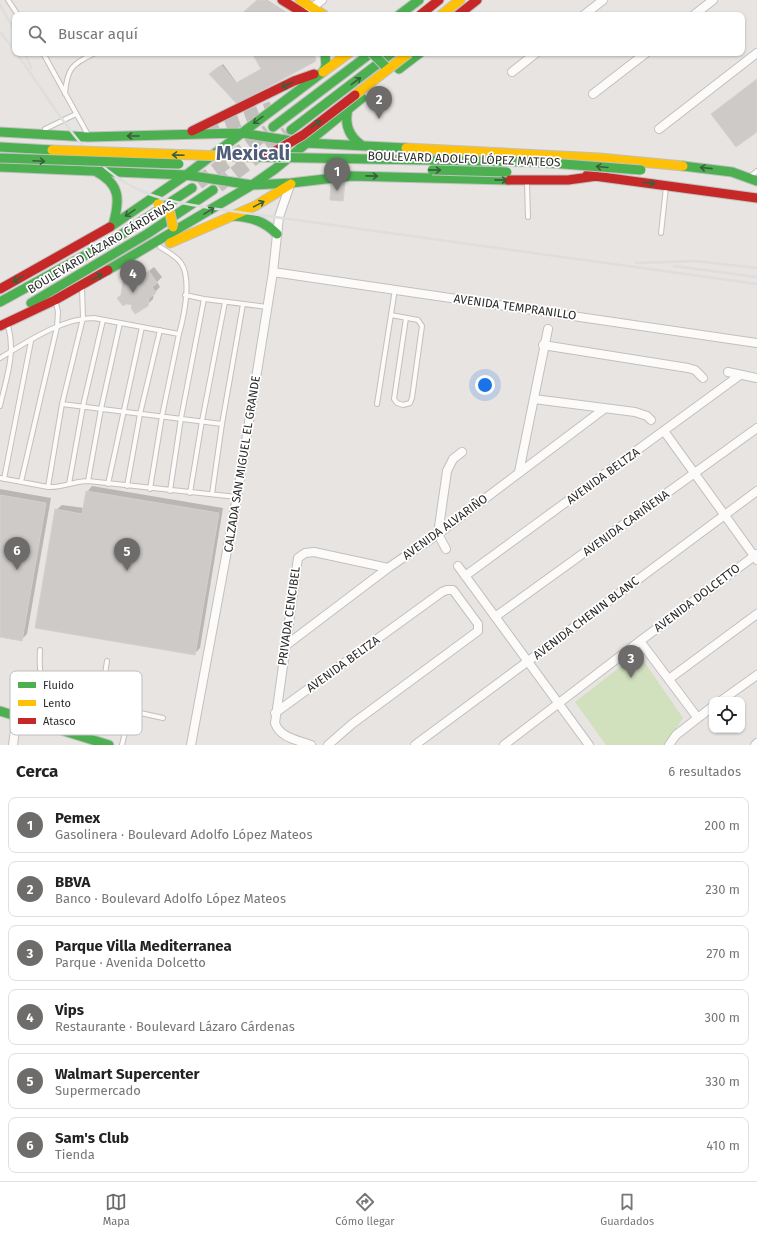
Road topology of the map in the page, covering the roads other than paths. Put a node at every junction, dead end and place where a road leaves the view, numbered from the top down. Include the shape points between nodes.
1 (8, 0) edge
2 (282, 0) edge
3 (300, 0) edge
4 (322, 0) edge
5 (419, 0) edge
6 (439, 0) edge
7 (460, 0) edge
8 (477, 0) edge
9 (487, 0) edge
10 (603, 0) edge
11 (713, 0) edge
12 (16, 12) edge
13 (308, 12) edge
14 (403, 12) edge
15 (424, 12) edge
16 (445, 12) edge
17 (462, 12) edge
18 (472, 12) edge
19 (588, 12) edge
20 (698, 12) edge
21 (757, 53) edge
22 (45, 56) edge
23 (90, 56) edge
24 (326, 56) edge
25 (345, 56) edge
26 (367, 56) edge
27 (374, 56) edge
28 (388, 56) edge
29 (405, 56) edge
30 (415, 56) edge
31 (532, 56) edge
32 (642, 56) edge
33 (323, 72) junction
34 (391, 72) junction
35 (512, 72) dead end
36 (328, 86) junction
37 (65, 94) junction
38 (593, 94) dead end
39 (303, 96) dead end
40 (348, 109) junction
41 (76, 114) junction
42 (273, 127) tunnel mouth
43 (659, 129) dead end
44 (291, 130) tunnel mouth
45 (0, 132) edge
46 (12, 132) junction
47 (241, 133) junction
48 (186, 134) junction
49 (265, 136) junction
50 (88, 137) junction
51 (306, 143) junction
52 (363, 146) junction
53 (0, 147) edge
54 (215, 153) junction
55 (0, 158) edge
56 (280, 164) junction
57 (247, 165) junction
58 (0, 167) edge
59 (94, 171) junction
60 (757, 171) edge
61 (186, 175) junction
62 (597, 176) junction
63 (526, 180) junction
64 (754, 180) edge
65 (220, 181) junction
66 (291, 184) junction
67 (666, 185) junction
68 (252, 186) junction
69 (192, 188) tunnel mouth
70 (213, 190) tunnel mouth
71 (757, 198) edge
72 (145, 203) junction
73 (233, 216) junction
74 (528, 217) dead end
75 (113, 225) junction
76 (171, 231) junction
77 (661, 233) dead end
78 (277, 234) junction
79 (160, 247) junction
80 (132, 257) junction
81 (274, 272) junction
82 (82, 285) junction
83 (0, 289) edge
84 (395, 289) junction
85 (186, 295) junction
86 (204, 299) junction
87 (55, 300) junction
88 (0, 302) edge
89 (225, 302) junction
90 (243, 304) junction
91 (267, 307) junction
92 (391, 315) junction
93 (83, 318) junction
94 (406, 318) junction
95 (102, 320) junction
96 (120, 323) junction
97 (3, 324) edge
98 (57, 327) junction
99 (142, 327) junction
100 (548, 329) dead end
101 (160, 330) junction
102 (179, 334) junction
103 (32, 340) junction
104 (757, 343) edge
105 (543, 345) junction
106 (12, 351) junction
107 (0, 358) edge
108 (728, 372) dead end
109 (740, 375) junction
110 (703, 378) dead end
111 (757, 378) edge
112 (534, 399) junction
113 (62, 404) junction
114 (377, 404) dead end
115 (0, 406) edge
116 (83, 406) junction
117 (101, 408) junction
118 (604, 409) junction
119 (122, 411) junction
120 (140, 414) junction
121 (162, 416) junction
122 (181, 418) junction
123 (651, 420) dead end
124 (202, 421) junction
125 (222, 424) junction
126 (757, 428) edge
127 (664, 431) junction
128 (462, 452) dead end
129 (519, 472) junction
130 (695, 474) junction
131 (2, 478) edge
132 (88, 481) junction
133 (21, 482) junction
134 (69, 484) junction
135 (108, 484) junction
136 (127, 486) junction
137 (48, 487) junction
138 (150, 488) junction
139 (170, 491) junction
140 (757, 491) edge
141 (190, 493) junction
142 (212, 494) junction
143 (237, 497) junction
144 (724, 515) junction
145 (438, 534) junction
146 (446, 549) dead end
147 (756, 556) edge
148 (458, 566) dead end
149 (388, 568) junction
150 (465, 576) junction
151 (757, 614) edge
152 (495, 617) junction
153 (640, 641) junction
154 (285, 646) junction
155 (40, 650) dead end
156 (107, 661) dead end
157 (527, 661) junction
158 (39, 671) edge
159 (105, 671) edge
160 (757, 675) edge
161 (669, 679) junction
162 (726, 697) edge
163 (559, 703) junction
164 (709, 709) edge
165 (0, 711) edge
166 (276, 712) junction
167 (10, 714) edge
168 (142, 714) edge
169 (697, 717) junction
170 (163, 718) dead end
171 (14, 735) edge
172 (77, 735) edge
173 (124, 735) edge
174 (330, 744) edge
175 (13, 745) edge
176 (109, 745) edge
177 (122, 745) edge
178 (192, 745) edge
179 (311, 745) edge
180 (415, 745) edge
181 (504, 745) edge
182 (589, 745) edge
183 (669, 745) edge

1 - 12 lane
2 - 13 main road
3 - 13 main road
4 - 13 street
5 - 14 main road
6 - 15 main road
7 - 16 main road
8 - 17 main road
9 - 18 main road
10 - 19 street
11 - 20 street
21 - 43 street
22 - 37 lane
23 - 37 lane via 71,67 66,79
24 - 33 main road
25 - 33 main road
26 - 36 main road
27 - 34 main road, bridge
44 -> 28 main road
57 -> 29 main road, bridge via 272,154 303,135
30 - 34 main road
31 - 35 street
32 - 38 street
33 -> 47 main road
33 -> 48 main road via 294,81
34 - 40 main road
36 - 39 main road
36 - 42 main road
37 - 41 lane
40 - 51 main road
40 - 52 main road via 345,120 347,130 355,142
41 - 46 lane via 46,129
41 - 50 lane
45 - 46 main road
46 - 50 main road
47 - 48 main road
47 - 49 main road
47 - 54 main road
48 -> 50 main road
49 - 51 main road
49 - 56 main road via 281,150
51 - 52 main road
51 - 56 main road
64 -> 52 main road via 719,170 600,158
64 -> 53 main road, BOULEVARD ADOLFO LÓPEZ MATEOS, bridge via 537,162 306,159
54 - 61 main road
54 - 65 main road via 212,169
55 -> 57 main road, BOULEVARD ADOLFO LÓPEZ MATEOS, bridge
56 - 68 main road
57 -> 62 main road, BOULEVARD ADOLFO LÓPEZ MATEOS, bridge
58 - 59 main road
59 - 61 main road
59 - 75 main road via 108,177 117,192 118,209
60 - 64 lane
61 - 65 main road
61 - 72 main road
62 - 63 main road via 568,180
62 -> 67 main road, BOULEVARD ADOLFO LÓPEZ MATEOS
66 -> 63 main road via 351,176
63 - 74 lane
65 - 68 main road
66 - 68 main road
73 -> 66 main road
66 - 78 street, CALZADA SAN MIGUEL EL GRANDE via 279,217
67 - 71 main road, BOULEVARD ADOLFO LÓPEZ MATEOS
67 - 77 lane
76 -> 68 main road
69 - 88 main road, BOULEVARD LÁZARO CÁRDENAS via 113,240
70 - 97 main road, BOULEVARD LÁZARO CÁRDENAS
72 -> 75 main road
72 - 76 main road, bridge via 158,204 170,213 173,222
73 - 78 main road via 255,218 269,225
73 - 79 main road
75 -> 83 main road
76 - 80 main road
78 - 81 street, CALZADA SAN MIGUEL EL GRANDE
79 - 80 main road
79 - 85 lane via 182,264 187,279
82 -> 80 main road
81 - 84 street, AVENIDA TEMPRANILLO
81 - 91 street, CALZADA SAN MIGUEL EL GRANDE
82 - 87 main road
82 - 93 lane
84 - 92 lane
84 - 104 street, AVENIDA TEMPRANILLO
85 - 86 lane
85 - 102 lane
86 - 89 lane
86 - 122 lane
87 - 97 main road
87 - 98 lane via 58,312
89 - 90 lane
89 - 124 lane
90 - 91 lane
90 - 125 lane
91 - 143 street, CALZADA SAN MIGUEL EL GRANDE
92 - 94 lane
92 - 114 lane
93 - 95 lane
93 - 98 lane
93 - 113 lane
94 - 94 lane via 394,399 403,405 412,401 422,332 420,322
95 - 96 lane
95 - 116 lane
96 - 99 lane
96 - 117 lane
97 - 106 lane via 12,337
98 - 103 lane
98 - 133 lane
99 - 101 lane
99 - 119 lane
100 - 105 street
101 - 102 lane
101 - 120 lane
102 - 121 lane
103 - 106 lane
103 - 131 lane
105 - 110 street via 688,368
105 - 112 street
106 - 107 lane
106 - 115 lane
108 - 109 street
109 - 111 street
109 - 127 street, AVENIDA BELTZA
112 - 118 street
112 - 129 street
113 - 116 lane
113 - 137 lane
116 - 117 lane
116 - 134 lane
117 - 119 lane
117 - 132 lane
118 - 123 street via 642,414
118 - 129 street, AVENIDA ALVARIÑO
119 - 120 lane
119 - 135 lane
120 - 121 lane
120 - 136 lane
121 - 122 lane
121 - 138 lane
122 - 124 lane
122 - 139 lane
124 - 125 lane
124 - 141 lane
125 - 142 lane
126 - 130 street, AVENIDA CARIÑENA
127 - 130 street
127 - 150 street, AVENIDA BELTZA
128 - 145 street via 453,458 447,471
129 - 145 street, AVENIDA ALVARIÑO
130 - 144 street
130 - 152 street, AVENIDA CARIÑENA
131 - 133 lane
132 - 134 lane
132 - 135 lane
133 - 137 lane
134 - 137 lane
135 - 136 lane
136 - 138 lane
138 - 139 lane
139 - 141 lane
140 - 144 street, AVENIDA CHENIN BLANC
141 - 142 lane
142 - 143 lane
143 - 178 street, CALZADA SAN MIGUEL EL GRANDE
144 - 147 street
144 - 157 street, AVENIDA CHENIN BLANC
145 - 146 street
145 - 149 street, AVENIDA ALVARIÑO
147 - 153 street, AVENIDA DOLCETTO
148 - 150 street
149 - 154 street, AVENIDA ALVARIÑO
149 - 154 street, PRIVADA CENCIBEL via 314,552 305,552 301,555 296,564
150 - 152 street
151 - 161 street
152 - 157 street
153 - 161 street
153 - 163 street, AVENIDA DOLCETTO
154 - 166 street, PRIVADA CENCIBEL
155 - 158 lane
156 - 159 lane
157 - 163 street
157 - 180 street, AVENIDA CHENIN BLANC
160 - 162 street
161 - 169 street
163 - 181 street, AVENIDA DOLCETTO
163 - 182 street
164 - 169 street
165 - 167 main road
166 - 174 street, AVENIDA BELTZA via 442,592 456,592 478,624 478,631
166 - 179 street, PRIVADA CENCIBEL via 275,723 281,734
168 - 170 lane
169 - 183 street via 676,735
171 - 175 street
172 - 176 main road
173 - 177 lane

